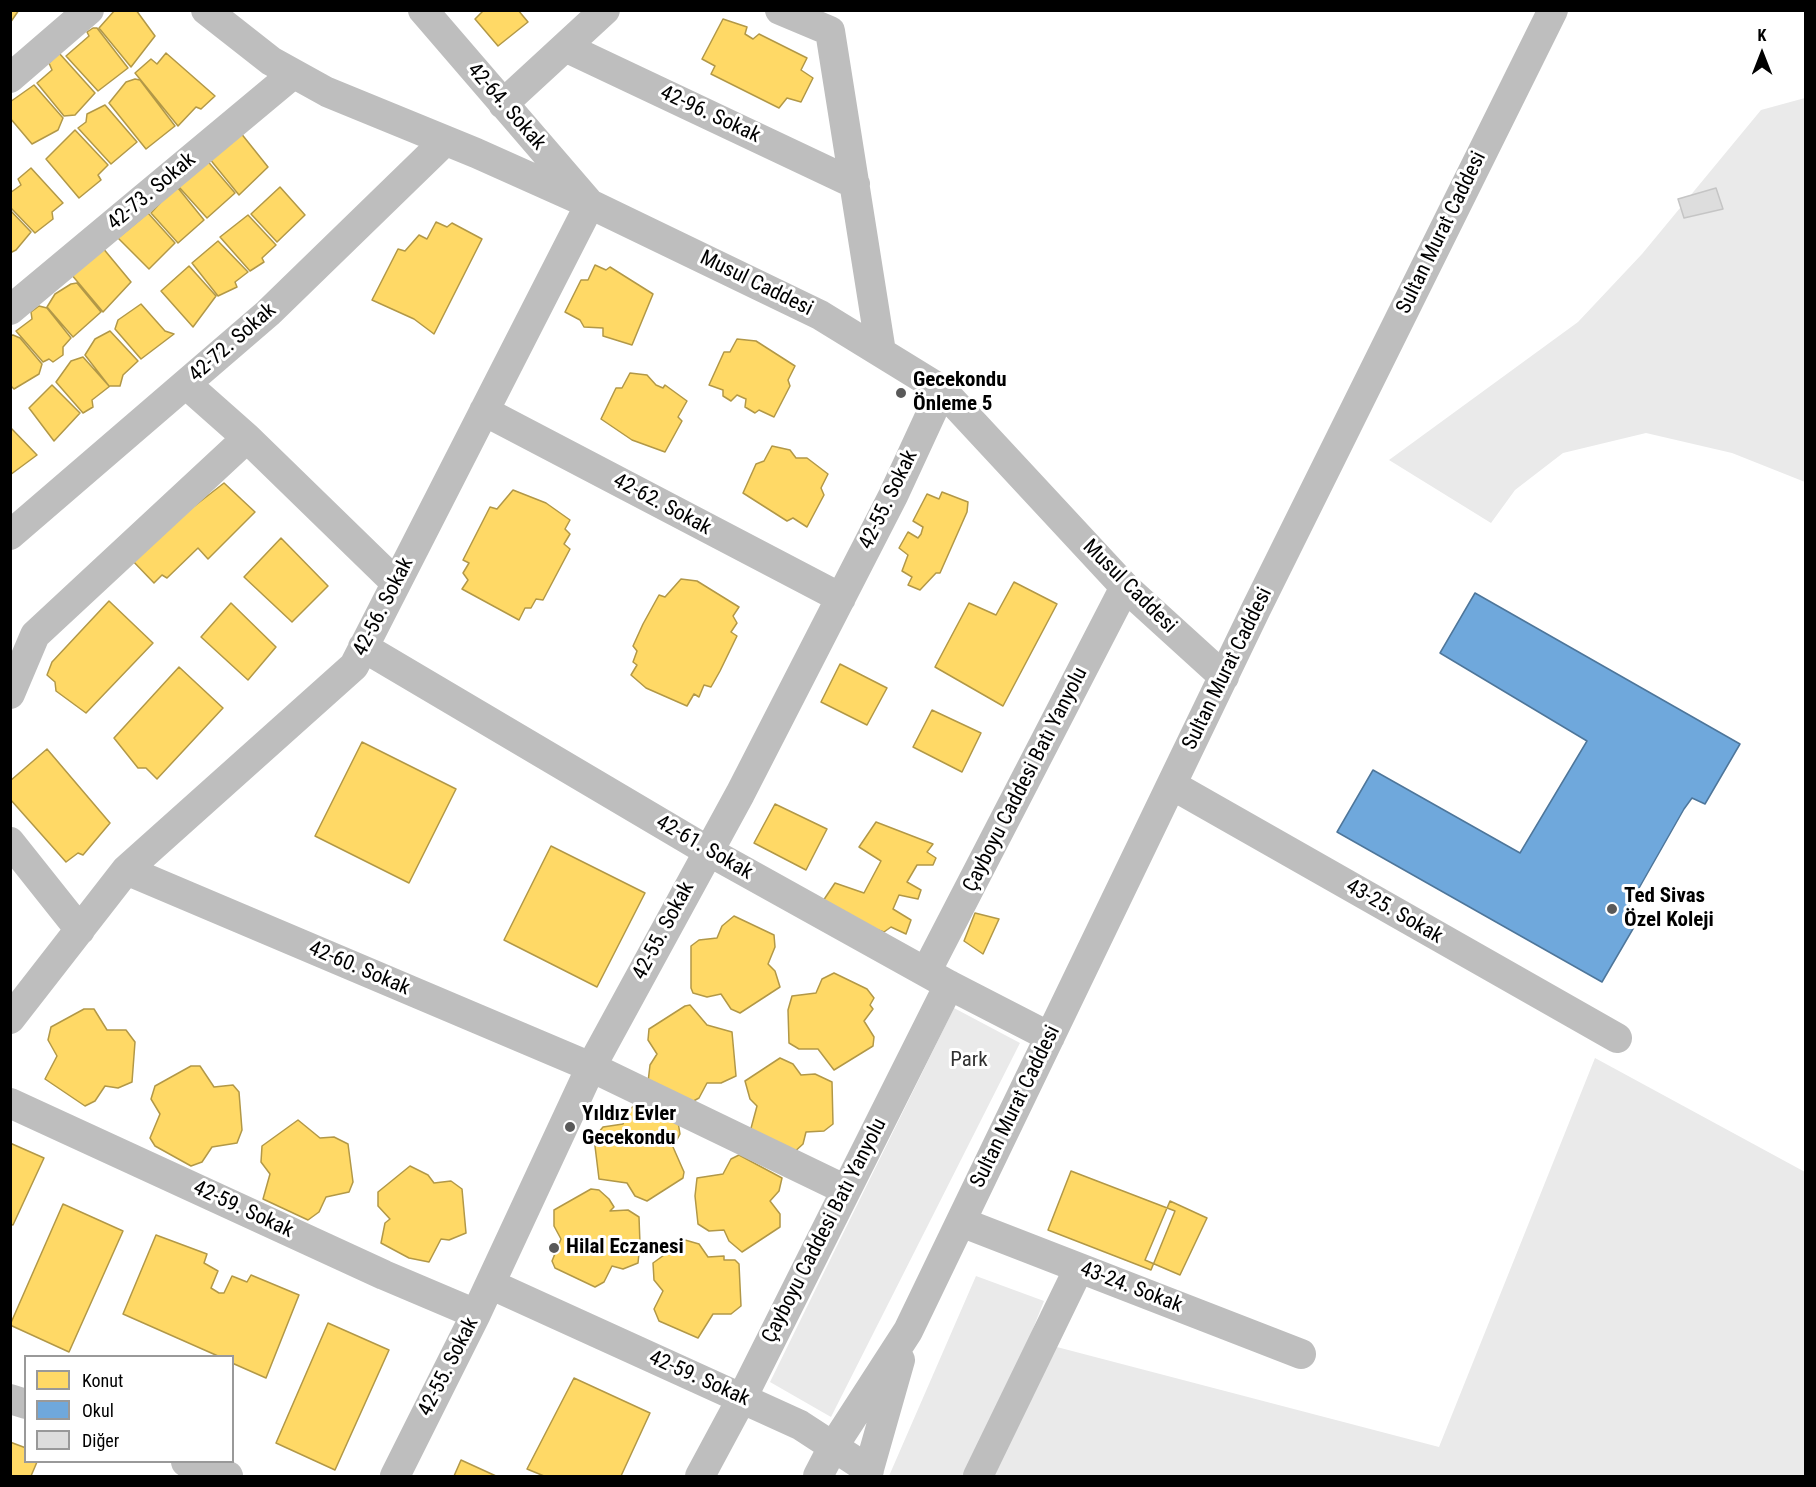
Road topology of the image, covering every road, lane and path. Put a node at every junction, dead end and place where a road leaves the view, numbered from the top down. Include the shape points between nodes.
1 (89, 10) edge
2 (206, 10) edge
3 (423, 10) edge
4 (605, 10) edge
5 (780, 10) edge
6 (1553, 10) edge
7 (565, 47) junction
8 (293, 74) junction
9 (10, 78) edge
10 (503, 104) junction
11 (445, 141) junction
12 (855, 184) junction
13 (590, 204) junction
14 (10, 310) edge
15 (881, 352) junction
16 (186, 384) junction
17 (942, 390) junction
18 (484, 411) junction
19 (247, 438) junction
20 (10, 535) edge
21 (396, 583) junction
22 (1125, 587) junction
23 (841, 598) junction
24 (363, 647) junction
25 (1224, 677) junction
26 (10, 694) edge
27 (1172, 785) junction
28 (10, 842) edge
29 (708, 851) junction
30 (126, 870) junction
31 (80, 930) junction
32 (938, 979) junction
33 (10, 1019) edge
34 (1050, 1038) junction
35 (1617, 1038) dead end
36 (591, 1067) junction
37 (10, 1103) edge
38 (846, 1190) junction
39 (961, 1222) junction
40 (1079, 1268) junction
41 (490, 1284) junction
42 (476, 1314) junction
43 (908, 1331) junction
44 (1300, 1354) dead end
45 (742, 1398) junction
46 (833, 1447) junction
47 (192, 1463) edge
48 (868, 1473) edge
49 (228, 1476) edge
50 (395, 1476) edge
51 (700, 1476) edge
52 (818, 1476) edge
53 (978, 1476) edge

1 - 9 street
2 - 8 street, Musul Caddesi
3 - 10 street, 42-64. Sokak
4 - 7 street
5 - 12 street via 830,31
6 - 25 street, Sultan Murat Caddesi
7 - 10 street
7 - 12 street, 42-96. Sokak
8 - 11 street, Musul Caddesi
8 - 14 street, 42-73. Sokak
10 - 13 street, 42-64. Sokak
11 - 13 street, Musul Caddesi
11 - 16 street, 42-72. Sokak via 268,313
12 - 15 street
13 - 15 street, Musul Caddesi via 820,315
13 - 18 street, 42-56. Sokak
15 - 17 street, Musul Caddesi
16 - 19 street
16 - 20 street, 42-72. Sokak
17 - 22 street, Musul Caddesi
17 - 23 street, 42-55. Sokak
18 - 21 street, 42-56. Sokak
18 - 23 street, 42-62. Sokak
19 - 21 street
19 - 26 street via 35,635
21 - 24 street, 42-56. Sokak
22 - 25 street, Musul Caddesi
22 - 32 street, Çayboyu Caddesi Batı Yanyolu
23 - 29 street, 42-55. Sokak
24 - 29 street, 42-61. Sokak
24 - 30 street, 42-56. Sokak via 354,666
25 - 27 street, Sultan Murat Caddesi
27 - 34 street, Sultan Murat Caddesi
27 - 35 street, 43-25. Sokak
28 - 31 street
29 - 32 street, 42-61. Sokak
29 - 36 street, 42-55. Sokak
30 - 31 street, 42-56. Sokak
30 - 36 street, 42-60. Sokak
31 - 33 street, 42-56. Sokak
32 - 34 street, 42-61. Sokak
32 - 38 street, Çayboyu Caddesi Batı Yanyolu
34 - 39 street, Sultan Murat Caddesi
36 - 38 street, 42-60. Sokak
36 - 41 street, 42-55. Sokak
37 - 42 street, 42-59. Sokak
38 - 45 street, Çayboyu Caddesi Batı Yanyolu
39 - 40 street, 43-24. Sokak
39 - 43 street, Sultan Murat Caddesi
40 - 44 street, 43-24. Sokak
40 - 53 street
41 - 42 street, 42-55. Sokak
41 - 45 street, 42-59. Sokak
42 - 50 street, 42-55. Sokak
43 - 46 street
43 - 48 street
45 - 46 street, 42-59. Sokak via 800,1425
45 - 51 street, Çayboyu Caddesi Batı Yanyolu
46 - 48 street, 42-59. Sokak
46 - 52 street
47 - 49 street

